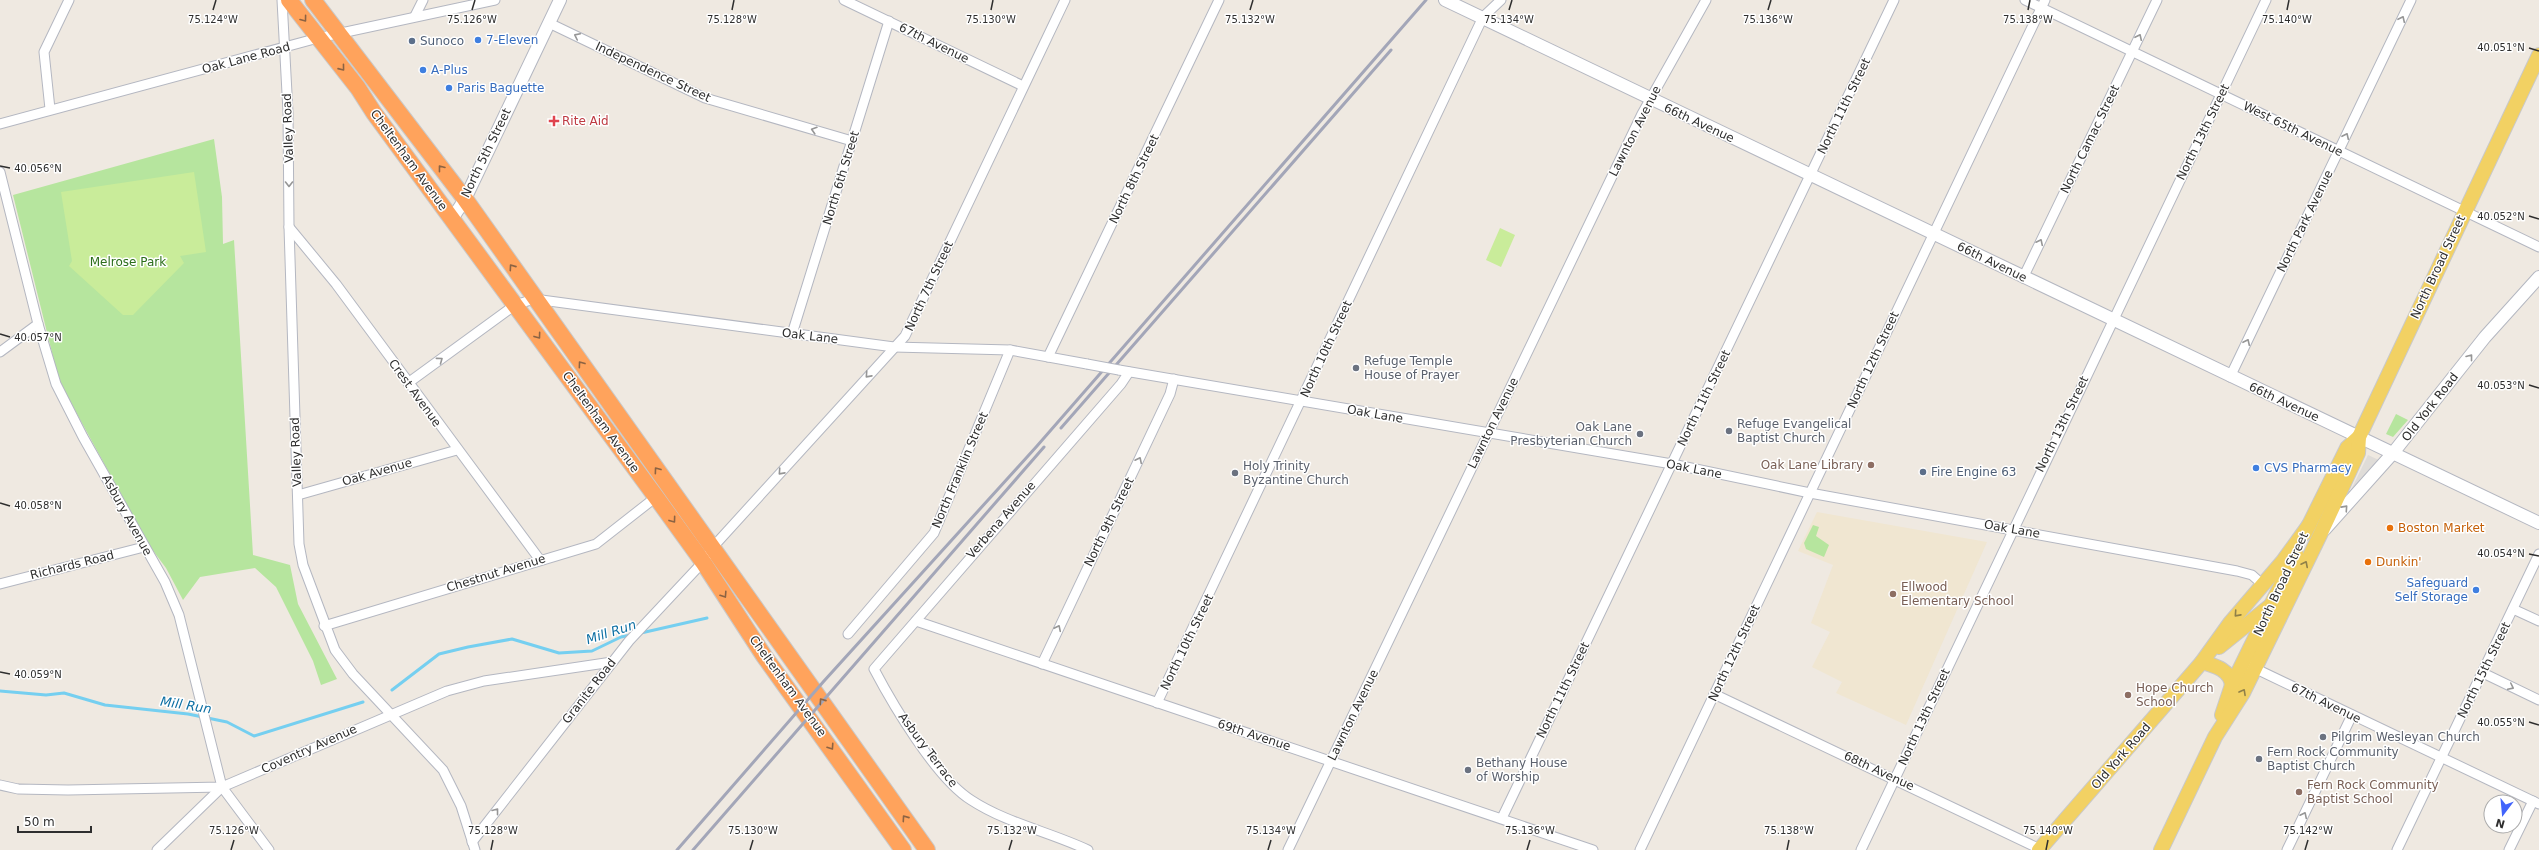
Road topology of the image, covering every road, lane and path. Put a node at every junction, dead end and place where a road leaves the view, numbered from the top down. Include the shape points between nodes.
1 (69, 0) edge
2 (282, 0) edge
3 (289, 0) edge
4 (313, 0) edge
5 (423, 0) edge
6 (495, 0) edge
7 (560, 0) edge
8 (844, 0) edge
9 (1065, 0) edge
10 (1219, 0) edge
11 (1446, 0) edge
12 (1502, 0) edge
13 (1706, 0) edge
14 (1894, 0) edge
15 (2025, 0) edge
16 (2156, 0) edge
17 (2266, 0) edge
18 (2411, 0) edge
19 (2043, 4) edge
20 (416, 16) junction
21 (1483, 18) junction
22 (889, 22) junction
23 (549, 23) junction
24 (340, 34) junction
25 (318, 38) junction
26 (284, 47) junction
27 (2133, 50) junction
28 (2539, 55) edge
29 (1024, 86) junction
30 (2221, 94) junction
31 (1649, 99) junction
32 (50, 109) junction
33 (0, 124) edge
34 (852, 141) junction
35 (2339, 152) junction
36 (0, 172) edge
37 (1810, 176) junction
38 (465, 199) junction
39 (2464, 211) junction
40 (452, 219) junction
41 (289, 227) junction
42 (1933, 233) junction
43 (2539, 247) edge
44 (2539, 277) edge
45 (2023, 278) junction
46 (534, 299) junction
47 (515, 305) junction
48 (2113, 320) junction
49 (38, 324) junction
50 (792, 334) junction
51 (894, 346) junction
52 (1010, 350) junction
53 (0, 352) edge
54 (1048, 357) junction
55 (1129, 372) junction
56 (2230, 377) junction
57 (1174, 380) junction
58 (408, 383) junction
59 (1301, 402) junction
60 (1488, 433) junction
61 (2359, 437) junction
62 (456, 450) junction
63 (2393, 453) junction
64 (1672, 464) junction
65 (1810, 493) junction
66 (298, 495) junction
67 (656, 497) junction
68 (2539, 523) edge
69 (2309, 525) junction
70 (2012, 530) junction
71 (2319, 537) junction
72 (144, 547) junction
73 (713, 547) junction
74 (2539, 554) edge
75 (540, 560) junction
76 (703, 562) junction
77 (0, 584) edge
78 (2263, 585) junction
79 (2292, 591) junction
80 (2272, 604) junction
81 (2513, 609) junction
82 (916, 621) junction
83 (2539, 621) edge
84 (324, 626) junction
85 (848, 634) dead end
86 (612, 662) junction
87 (2202, 662) junction
88 (1042, 664) junction
89 (2249, 666) junction
90 (874, 669) joint
91 (2483, 673) junction
92 (2232, 685) junction
93 (1714, 694) junction
94 (2539, 700) edge
95 (1157, 703) junction
96 (391, 713) junction
97 (2352, 715) junction
98 (2215, 737) junction
99 (2442, 757) junction
100 (1331, 760) junction
101 (1895, 778) junction
102 (0, 785) edge
103 (222, 787) junction
104 (2536, 802) edge
105 (1502, 818) junction
106 (474, 846) edge
107 (157, 850) edge
108 (268, 850) edge
109 (904, 850) edge
110 (927, 850) edge
111 (1088, 850) edge
112 (1288, 850) edge
113 (1592, 850) edge
114 (1640, 850) edge
115 (1861, 850) edge
116 (2040, 850) edge
117 (2161, 850) edge
118 (2287, 850) edge
119 (2397, 850) edge
120 (2509, 850) edge

1 - 32 street via 44,52
2 - 26 street, Valley Road
3 -> 25 highway, Cheltenham Avenue
4 - 24 highway, Cheltenham Avenue
5 - 20 street
6 - 20 street, Oak Lane Road
7 - 23 street, North 5th Street
8 - 22 street, 67th Avenue
9 - 29 street, North 7th Street
10 - 54 street, North 8th Street
11 - 21 street, 66th Avenue
12 - 21 street, North 10th Street
13 - 31 street, Lawnton Avenue
14 - 37 street, North 11th Street
15 - 19 street, West 65th Avenue
27 -> 16 street, North Camac Street
17 - 30 street, North 13th Street
35 -> 18 street, North Park Avenue
19 - 27 street, West 65th Avenue
19 - 42 street, North 12th Street
20 - 24 street, Oak Lane Road
21 - 31 street, 66th Avenue
21 - 59 street, North 10th Street
22 - 29 street, 67th Avenue
22 - 34 street, North 6th Street
34 -> 23 street, Independence Street via 706,98
23 - 38 street, North 5th Street
24 - 25 street, Oak Lane Road
38 -> 24 highway, Cheltenham Avenue
25 - 26 street, Oak Lane Road
25 -> 40 highway, Cheltenham Avenue via 358,88
26 - 32 street, Oak Lane Road
26 -> 41 street, Valley Road via 288,118
27 - 30 street, West 65th Avenue
45 -> 27 street, North Camac Street
28 - 39 main road, North Broad Street
29 - 51 street, North 7th Street via 905,336
30 - 35 street, West 65th Avenue
30 - 48 street, North 13th Street
31 - 37 street, 66th Avenue
31 - 60 street, Lawnton Avenue
32 - 33 street, Oak Lane Road
34 - 50 street, North 6th Street
35 - 39 street, West 65th Avenue
56 -> 35 street, North Park Avenue
36 - 49 street, Asbury Avenue
37 - 42 street, 66th Avenue
37 - 64 street, North 11th Street
38 - 40 street, North 5th Street
46 -> 38 highway, Cheltenham Avenue
39 - 43 street, West 65th Avenue
39 - 61 main road, North Broad Street
40 - 47 highway, Cheltenham Avenue
41 - 58 street, Crest Avenue via 336,284
41 - 66 street, Valley Road
42 - 45 street, 66th Avenue
42 - 65 street, North 12th Street
63 -> 44 street, Old York Road via 2485,337
45 - 48 street, 66th Avenue
46 - 47 street
46 - 50 street, Oak Lane
73 -> 46 highway, Cheltenham Avenue
58 -> 47 street
47 -> 67 highway, Cheltenham Avenue
48 - 56 street, 66th Avenue
48 - 70 street, North 13th Street
49 - 53 street
49 - 72 street, Asbury Avenue via 56,384
50 - 51 street, Oak Lane
51 - 52 street, Oak Lane
51 -> 73 street, North 7th Street
52 - 54 street, Oak Lane
52 - 85 street, North Franklin Street via 934,533
54 - 55 street, Oak Lane, bridge
55 - 57 street, Oak Lane
55 - 82 street, Verbena Avenue
56 - 61 street, 66th Avenue
57 - 59 street, Oak Lane
88 -> 57 street, North 9th Street via 1170,394
58 - 62 street, Crest Avenue
59 - 60 street, Oak Lane
59 - 95 street, North 10th Street
60 - 64 street, Oak Lane
60 - 100 street, Lawnton Avenue
61 - 63 street, 66th Avenue
61 - 69 main road, North Broad Street via 2347,448
61 - 71 main road, North Broad Street via 2358,453
62 - 66 street, Oak Avenue
62 - 75 street, Crest Avenue
63 - 68 street, 66th Avenue
71 -> 63 street, Old York Road
64 - 65 street, Oak Lane
64 - 105 street, North 11th Street
65 - 70 street, Oak Lane
65 - 93 street, North 12th Street
66 - 84 street, Valley Road via 300,551
67 - 75 street, Chestnut Avenue via 596,544
67 -> 76 highway, Cheltenham Avenue
69 - 78 main road, Old York Road
69 - 80 main road, North Broad Street
70 - 78 street, Oak Lane via 2237,571 2252,575
70 - 101 street, North 13th Street
79 -> 71 main road, North Broad Street
72 - 77 street, Richards Road
72 - 103 street, Asbury Avenue via 165,582 179,615
73 - 76 street, Granite Road
110 -> 73 highway, Cheltenham Avenue
74 - 81 street, North 15th Street
75 - 84 street, Chestnut Avenue
76 - 86 street, Granite Road via 640,628
76 -> 109 highway, Cheltenham Avenue via 764,656
78 -> 87 main road, Old York Road via 2230,623
79 - 80 main road, Old York Road
79 - 89 main road, North Broad Street
80 - 87 main road, Old York Road
80 - 89 main road, North Broad Street
81 - 83 street
81 - 91 street, North 15th Street
82 - 88 street, 69th Avenue
82 - 90 street, Verbena Avenue
84 - 96 street, Valley Road via 335,650 353,674
86 - 96 street, Coventry Avenue via 484,680 447,691
106 -> 86 street, Granite Road
87 - 92 main road via 2224,670
87 - 116 main road, Old York Road
88 - 95 street, 69th Avenue
89 - 92 main road, North Broad Street
89 - 97 street, 67th Avenue
98 -> 89 main road, North Broad Street via 2243,693
90 - 111 street, Asbury Terrace via 892,704 956,788 971,800 1005,818 1060,837
91 -> 94 street
91 - 99 street, North 15th Street
92 - 98 main road, North Broad Street
93 - 101 street, 68th Avenue
93 - 114 street, North 12th Street
95 - 100 street, 69th Avenue
96 - 103 street, Coventry Avenue
96 - 106 street, Valley Road via 443,770 461,806
97 - 99 street, 67th Avenue
118 -> 97 street
98 - 117 main road, North Broad Street
99 - 104 street, 67th Avenue
99 - 119 street, North 15th Street
100 - 105 street, 69th Avenue
100 - 112 street, Lawnton Avenue
101 - 115 street, North 13th Street
101 - 116 street, 68th Avenue
102 - 103 street, Coventry Avenue via 18,789 68,790
103 - 107 street
103 - 108 street, Asbury Avenue
104 - 120 street
105 - 113 street, 69th Avenue

